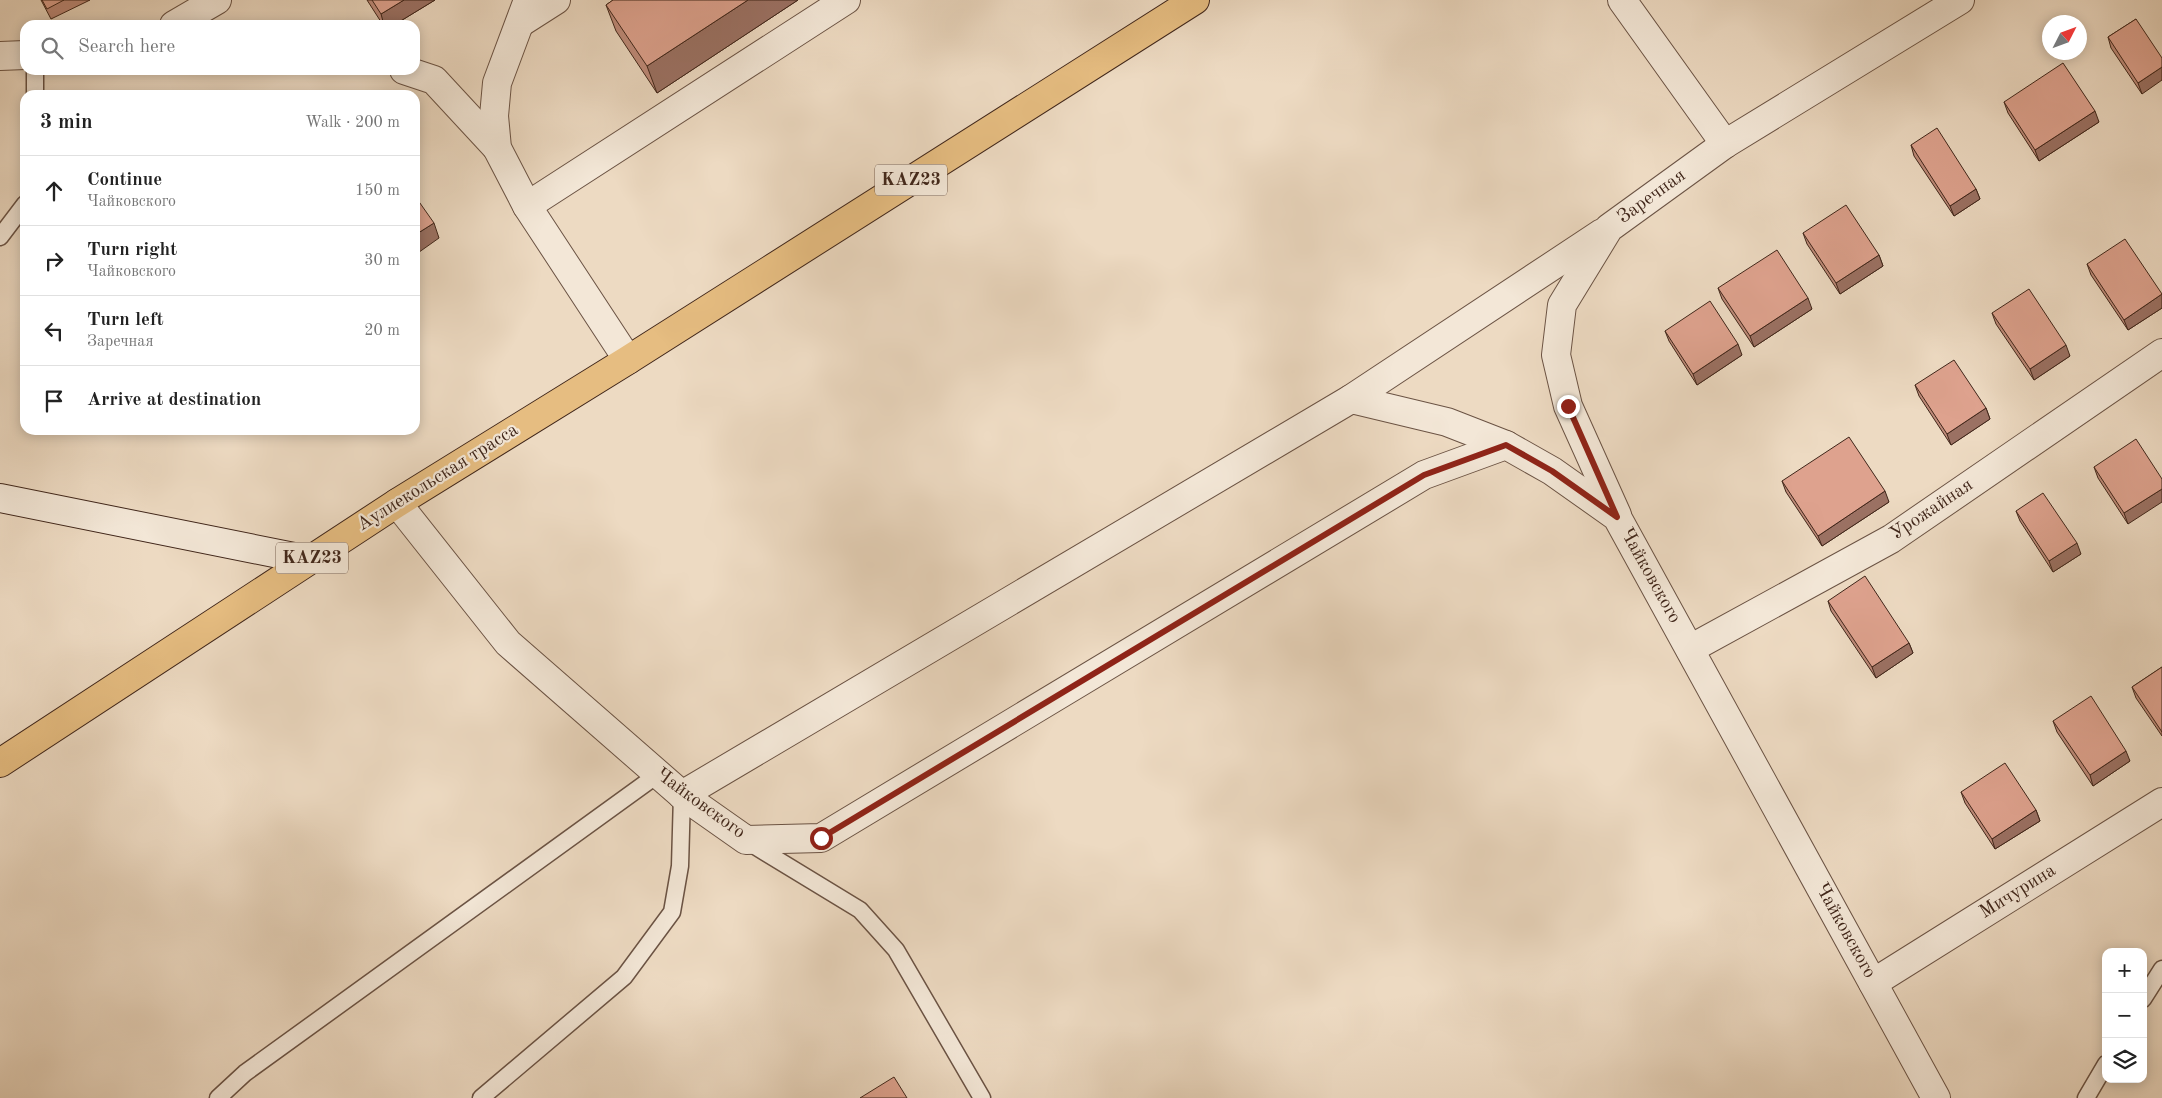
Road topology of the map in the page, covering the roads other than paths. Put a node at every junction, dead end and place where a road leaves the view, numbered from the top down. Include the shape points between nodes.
1 (217, 0) edge
2 (556, 0) edge
3 (846, 0) edge
4 (1195, 0) edge
5 (1622, 0) edge
6 (1960, 0) edge
7 (524, 11) edge
8 (183, 20) edge
9 (20, 55) edge
10 (0, 56) edge
11 (35, 75) edge
12 (419, 75) edge
13 (35, 90) edge
14 (1725, 144) junction
15 (497, 148) junction
16 (527, 206) junction
17 (20, 211) edge
18 (1610, 228) junction
19 (0, 237) edge
20 (2162, 353) edge
21 (628, 360) junction
22 (1351, 399) junction
23 (1506, 445) junction
24 (0, 498) edge
25 (397, 503) junction
26 (1617, 517) junction
27 (309, 560) junction
28 (1690, 649) junction
29 (0, 764) edge
30 (657, 775) junction
31 (682, 795) junction
32 (2162, 802) edge
33 (746, 840) junction
34 (2162, 969) edge
35 (1873, 983) junction
36 (2147, 993) edge
37 (2102, 1071) edge
38 (218, 1098) edge
39 (481, 1098) edge
40 (982, 1098) edge
41 (1936, 1098) edge
42 (2086, 1098) edge

1 - 8 street
2 - 7 street
3 - 16 street
4 - 21 highway, KAZ23
5 - 14 street
6 - 14 street, Заречная
7 - 15 street via 497,83 494,116
9 - 10 street
11 - 13 lane
12 - 15 street via 434,80
14 - 18 street, Заречная
15 - 16 street
16 - 21 street
17 - 19 lane
18 - 22 street
18 - 26 street, Заречная via 1562,305 1556,355 1568,406
20 - 28 street, Урожайная via 1891,539
21 - 25 highway, Аулиекольская трасса / KAZ23
22 - 23 street via 1447,422
22 - 31 street
23 - 26 street, Чайковского via 1552,471
23 - 33 street, Чайковского via 1424,475 821,838
24 - 27 street
25 - 27 highway, Аулиекольская трасса / KAZ23
25 - 30 street, Чайковского via 508,643
26 - 28 street, Чайковского
27 - 29 highway, Аулиекольская трасса / KAZ23
28 - 35 street, Чайковского
30 - 31 street, Чайковского
30 - 38 lane via 244,1073
31 - 33 street, Чайковского
31 - 39 lane via 680,866 672,912 624,977
32 - 35 street, Мичурина
33 - 40 lane via 860,910 896,950
34 - 36 lane
35 - 41 street, Чайковского
37 - 42 lane

